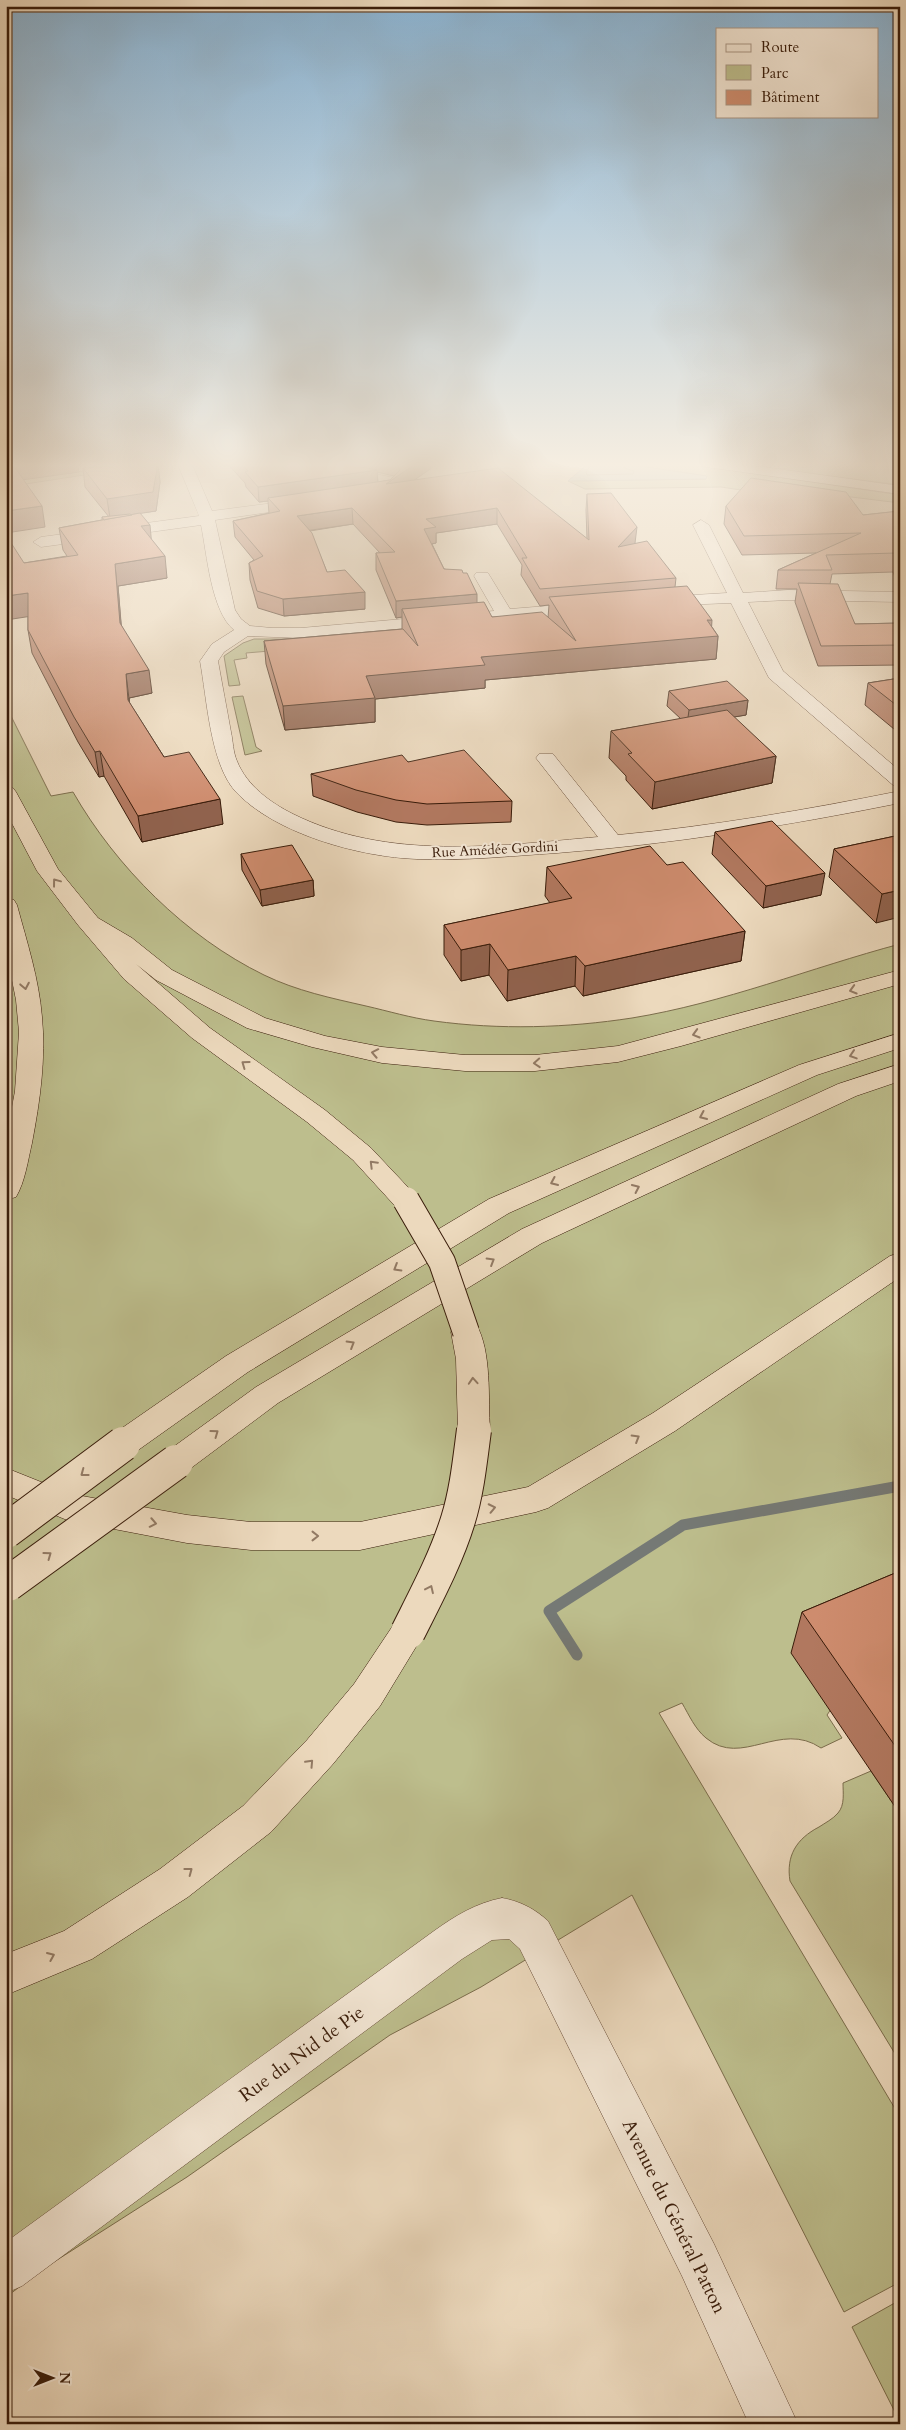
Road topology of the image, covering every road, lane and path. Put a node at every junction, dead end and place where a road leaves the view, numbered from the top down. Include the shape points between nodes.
1 (219, 575) edge
2 (726, 575) edge
3 (482, 576) dead end
4 (737, 597) junction
5 (900, 597) edge
6 (644, 603) edge
7 (596, 607) edge
8 (505, 615) junction
9 (245, 631) junction
10 (546, 758) dead end
11 (900, 781) edge
12 (6, 792) edge
13 (900, 797) edge
14 (613, 842) junction
15 (6, 905) edge
16 (86, 920) junction
17 (900, 977) edge
18 (900, 1040) edge
19 (900, 1072) edge
20 (6, 1191) edge
21 (900, 1263) edge
22 (6, 1481) edge
23 (6, 1531) edge
24 (7, 1585) edge
25 (6, 1976) edge
26 (572, 2010) joint
27 (6, 2270) edge
28 (774, 2424) edge

1 - 9 street via 227,610
2 - 4 street
3 - 8 street
4 - 5 street
4 - 6 street
4 - 11 street via 775,674
7 - 8 street
8 - 9 street via 301,633
9 - 14 street, Rue Amédée Gordini via 214,652 209,661 227,761 242,786 269,810 310,830 358,844 415,852 475,853
10 - 14 street
16 -> 12 highway via 48,871
13 - 14 street, Rue Amédée Gordini via 811,815
15 -> 20 highway via 28,998 31,1033 27,1088
17 -> 16 highway via 618,1054 535,1063 464,1063 382,1055 256,1023 164,975 124,943
25 -> 16 highway, bridge via 78,1945 174,1883 256,1819 320,1752 367,1695 408,1632 429,1590 458,1521 470,1468 474,1430 471,1359 466,1332 442,1262 406,1200 362,1154 316,1116 201,1033 132,974
18 -> 23 highway, bridge via 808,1070 499,1206 237,1364
24 -> 19 highway, bridge via 267,1395 532,1236 847,1090
22 -> 21 highway via 67,1507 187,1529 250,1536 360,1536 536,1499 664,1422
26 - 27 street, Rue du Nid de Pie via 528,1928 512,1920 494,1918 486,1921 448,1945
26 - 28 street, Avenue du Général Patton via 698,2260

